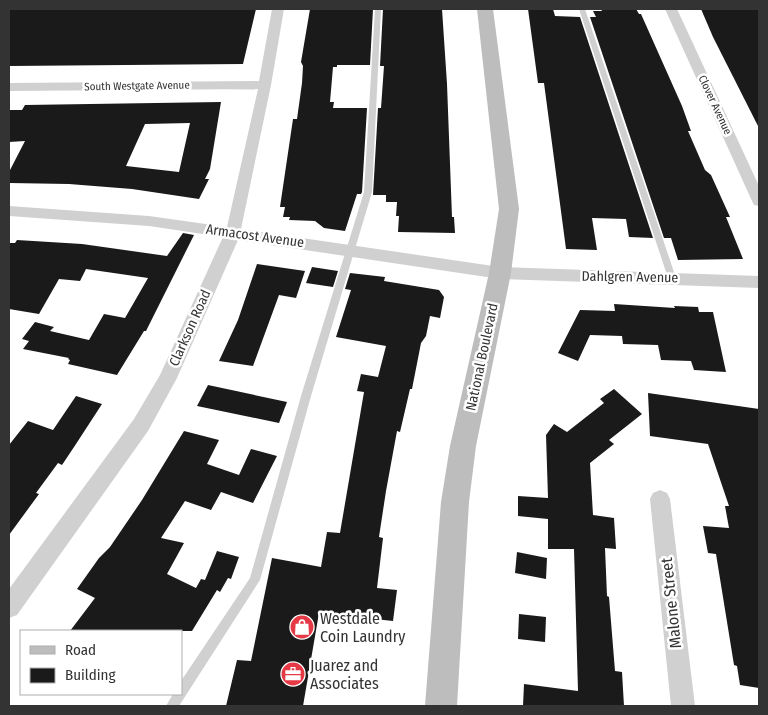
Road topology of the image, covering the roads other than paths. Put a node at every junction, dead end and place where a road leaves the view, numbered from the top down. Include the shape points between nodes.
1 (278, 9) edge
2 (378, 9) edge
3 (484, 9) edge
4 (582, 9) edge
5 (670, 9) edge
6 (265, 85) junction
7 (9, 87) edge
8 (759, 201) edge
9 (9, 212) edge
10 (232, 233) junction
11 (351, 250) junction
12 (500, 273) junction
13 (672, 278) junction
14 (759, 282) edge
15 (660, 500) dead end
16 (9, 607) edge
17 (182, 691) edge
18 (180, 695) edge
19 (172, 706) edge
20 (441, 706) edge
21 (683, 706) edge

1 - 6 street, Clarkson Road
2 - 11 lane via 368,192
3 - 12 main road, National Boulevard via 509,208
4 - 13 lane
5 - 8 street, Clover Avenue
6 - 7 street, South Westgate Avenue
6 - 10 street, Clarkson Road
9 - 10 street, Armacost Avenue via 140,220
10 - 11 street, Armacost Avenue
10 - 16 street, Clarkson Road via 168,378 140,425
11 - 12 street, Armacost Avenue
11 - 17 lane via 255,580
12 - 13 street, Dahlgren Avenue
12 - 20 main road, National Boulevard via 463,446 455,502
13 - 14 street, Dahlgren Avenue
15 - 21 street, Malone Street
18 - 19 lane

